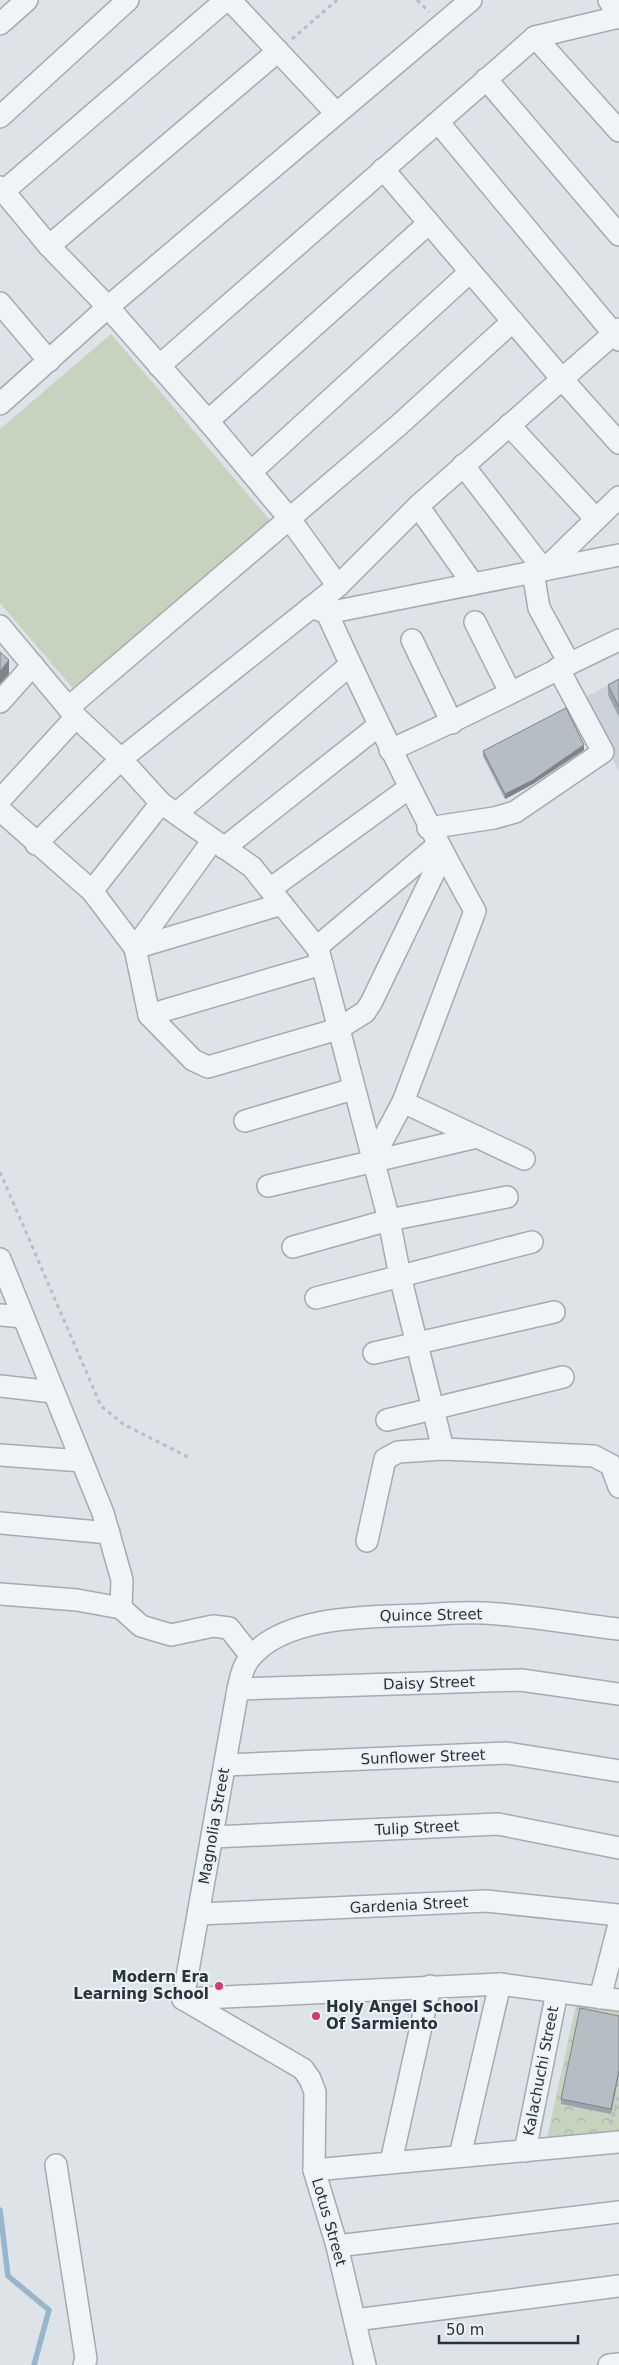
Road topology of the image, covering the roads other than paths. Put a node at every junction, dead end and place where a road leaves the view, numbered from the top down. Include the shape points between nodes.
1 (27, 0) edge
2 (128, 0) edge
3 (226, 0) edge
4 (230, 0) edge
5 (471, 0) edge
6 (609, 0) edge
7 (619, 17) edge
8 (0, 24) edge
9 (535, 36) junction
10 (278, 51) junction
11 (486, 79) junction
12 (336, 114) junction
13 (0, 117) edge
14 (438, 122) junction
15 (619, 130) edge
16 (383, 169) junction
17 (2, 189) edge
18 (429, 223) junction
19 (619, 235) edge
20 (49, 246) junction
21 (470, 272) junction
22 (0, 303) edge
23 (108, 308) junction
24 (513, 321) junction
25 (617, 334) edge
26 (49, 361) junction
27 (160, 366) junction
28 (562, 379) junction
29 (0, 404) edge
30 (208, 421) junction
31 (510, 425) junction
32 (619, 443) edge
33 (463, 465) junction
34 (251, 472) junction
35 (619, 497) edge
36 (418, 506) junction
37 (289, 518) junction
38 (596, 519) junction
39 (619, 555) edge
40 (538, 571) junction
41 (474, 584) junction
42 (338, 586) junction
43 (319, 610) junction
44 (474, 622) dead end
45 (0, 626) edge
46 (412, 640) dead end
47 (619, 640) edge
48 (33, 665) junction
49 (350, 666) junction
50 (564, 666) junction
51 (510, 692) junction
52 (0, 702) edge
53 (73, 712) junction
54 (452, 723) junction
55 (378, 726) junction
56 (390, 750) junction
57 (611, 755) edge
58 (121, 759) junction
59 (409, 788) junction
60 (0, 800) edge
61 (169, 808) junction
62 (0, 810) edge
63 (436, 842) junction
64 (36, 844) junction
65 (219, 844) junction
66 (92, 891) junction
67 (276, 897) junction
68 (135, 948) junction
69 (320, 956) junction
70 (149, 1015) junction
71 (338, 1029) junction
72 (353, 1089) junction
73 (403, 1102) junction
74 (245, 1121) dead end
75 (477, 1137) junction
76 (524, 1159) dead end
77 (372, 1160) junction
78 (268, 1186) dead end
79 (507, 1196) dead end
80 (388, 1220) junction
81 (532, 1242) dead end
82 (293, 1247) dead end
83 (0, 1259) edge
84 (400, 1276) junction
85 (316, 1298) dead end
86 (554, 1312) dead end
87 (0, 1315) edge
88 (23, 1317) junction
89 (417, 1344) junction
90 (374, 1353) dead end
91 (563, 1377) dead end
92 (0, 1386) edge
93 (53, 1392) junction
94 (433, 1409) junction
95 (387, 1420) dead end
96 (443, 1449) junction
97 (0, 1455) edge
98 (82, 1461) junction
99 (619, 1488) edge
100 (0, 1523) edge
101 (109, 1533) junction
102 (367, 1541) dead end
103 (0, 1594) edge
104 (121, 1608) junction
105 (619, 1629) edge
106 (251, 1656) junction
107 (238, 1689) junction
108 (619, 1694) edge
109 (225, 1765) junction
110 (619, 1771) edge
111 (213, 1837) junction
112 (619, 1848) edge
113 (199, 1914) junction
114 (619, 1915) edge
115 (619, 1924) edge
116 (500, 1984) junction
117 (430, 1986) junction
118 (557, 1992) junction
119 (183, 1999) junction
120 (609, 1999) edge
121 (612, 2143) edge
122 (525, 2151) junction
123 (460, 2156) junction
124 (392, 2162) junction
125 (56, 2165) dead end
126 (314, 2170) junction
127 (619, 2212) edge
128 (337, 2246) junction
129 (619, 2286) edge
130 (355, 2320) junction
131 (619, 2364) edge
132 (84, 2365) edge
133 (365, 2365) edge
134 (608, 2365) edge

1 - 8 street
2 - 13 street
3 - 17 street
4 - 10 street
5 - 12 street
6 - 7 street
7 - 9 street
9 - 11 street
9 - 15 street
10 - 12 street
10 - 20 street
11 - 14 street
11 - 19 street
12 - 23 street
14 - 16 street
14 - 25 street
16 - 18 street
16 - 27 street
17 - 20 street
18 - 21 street
18 - 30 street
20 - 23 street
21 - 24 street
21 - 34 street
22 - 26 street
23 - 26 street
23 - 27 street
24 - 28 street
24 - 37 street via 399,425
25 - 28 street
26 - 29 street
27 - 30 street
28 - 31 street
28 - 32 street
30 - 34 street
31 - 33 street
31 - 38 street
33 - 36 street
33 - 40 street
34 - 37 street
35 - 38 street
36 - 41 street
36 - 42 street
37 - 42 street
37 - 53 street
38 - 40 street
39 - 40 street
40 - 41 street
40 - 50 street via 539,608
41 - 43 street
42 - 43 street
43 - 49 street
43 - 58 street
44 - 51 street
45 - 48 street
46 - 54 street
47 - 50 street
48 - 52 street
48 - 53 street
49 - 55 street
49 - 61 street
50 - 51 street
50 - 57 street
51 - 54 street
53 - 58 street
53 - 60 street
54 - 56 street
55 - 56 street
55 - 65 street
56 - 59 street
57 - 63 street via 515,812
58 - 61 street
58 - 64 street
59 - 63 street
59 - 67 street
61 - 65 street
61 - 66 street
62 - 64 street
63 - 69 street
63 - 71 street via 371,1003 365,1012
63 - 73 street via 475,911
64 - 66 street
65 - 67 street via 252,867
65 - 68 street
66 - 68 street
67 - 68 street
67 - 69 street
68 - 70 street
69 - 70 street
69 - 71 street
70 - 71 street via 193,1060 208,1067
71 - 72 street
72 - 74 street
72 - 77 street
73 - 75 street
73 - 77 street
75 - 76 street
75 - 77 street
77 - 78 street
77 - 80 street
79 - 80 street
80 - 82 street
80 - 84 street
81 - 84 street
83 - 88 street
84 - 85 street
84 - 89 street
86 - 89 street
87 - 88 street
88 - 93 street
89 - 90 street
89 - 94 street
91 - 94 street
92 - 93 street
93 - 98 street
94 - 95 street
94 - 96 street
96 - 99 street via 594,1456 611,1465
96 - 102 street via 398,1452 385,1459
97 - 98 street
98 - 101 street
100 - 101 street
101 - 104 street via 122,1580
103 - 104 street via 77,1600
104 - 106 street via 141,1626 171,1635 213,1626 229,1628
105 - 106 street, Quince Street via 483,1613 368,1617 332,1620 298,1628 271,1641
106 - 107 street, Magnolia Street
107 - 108 street, Daisy Street via 520,1680
107 - 109 street, Magnolia Street
109 - 110 street, Sunflower Street via 507,1753
109 - 111 street, Magnolia Street
111 - 112 street, Tulip Street via 498,1824
111 - 113 street, Magnolia Street
113 - 114 street, Gardenia Street via 486,1901
113 - 119 street, Magnolia Street
115 - 120 street
116 - 117 street
116 - 118 street
116 - 123 street
117 - 119 street
117 - 124 street
118 - 120 street
118 - 122 street, Kalachuchi Street
119 - 126 street, Lotus Street via 303,2068 315,2092
121 - 122 street
122 - 123 street
123 - 124 street
124 - 126 street
125 - 132 street via 86,2359
126 - 128 street, Lotus Street
127 - 128 street
128 - 130 street, Lotus Street
129 - 130 street
130 - 133 street, Lotus Street
131 - 134 street

